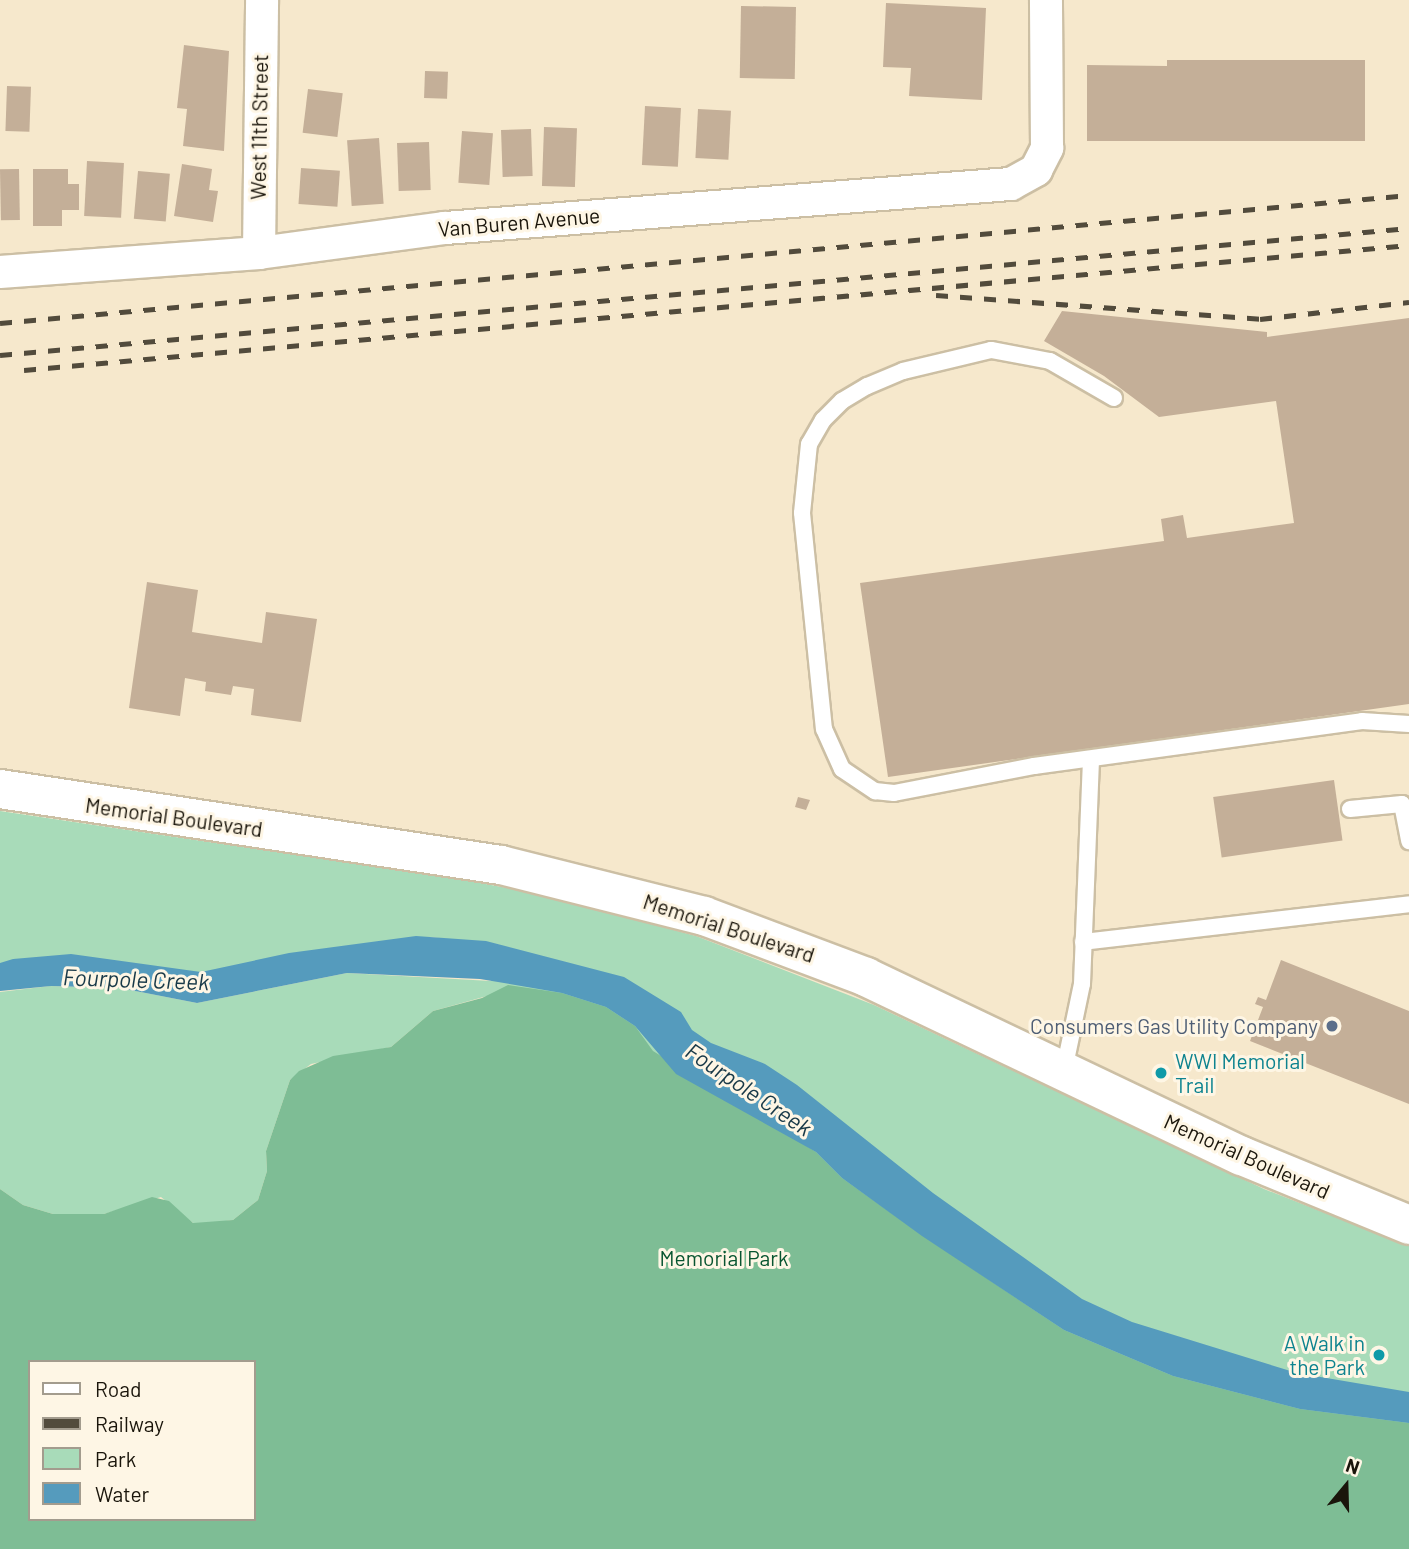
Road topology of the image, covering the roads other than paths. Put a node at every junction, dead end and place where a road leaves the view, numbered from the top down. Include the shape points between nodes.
1 (262, 0) edge
2 (1046, 0) edge
3 (259, 253) junction
4 (0, 272) edge
5 (1114, 398) dead end
6 (1409, 724) edge
7 (1091, 760) junction
8 (0, 789) edge
9 (1350, 808) dead end
10 (1409, 841) edge
11 (1409, 904) edge
12 (1083, 942) junction
13 (1064, 1070) junction
14 (1409, 1225) edge

1 - 3 street, West 11th Street
2 - 3 street, Van Buren Avenue via 1048,148 1036,170 1011,184 445,228
3 - 4 street, Van Buren Avenue
5 - 7 lane via 1076,372 1024,353 991,349 963,354 903,371 842,401 823,420 809,444 804,472 805,552 824,729 842,769 875,791 894,793 1022,768
6 - 7 lane via 1362,721
7 - 12 lane
8 - 13 street, Memorial Boulevard via 501,865 641,898 823,959
9 - 10 lane via 1402,804
11 - 12 lane
12 - 13 lane via 1077,1019
13 - 14 street, Memorial Boulevard via 1242,1156

